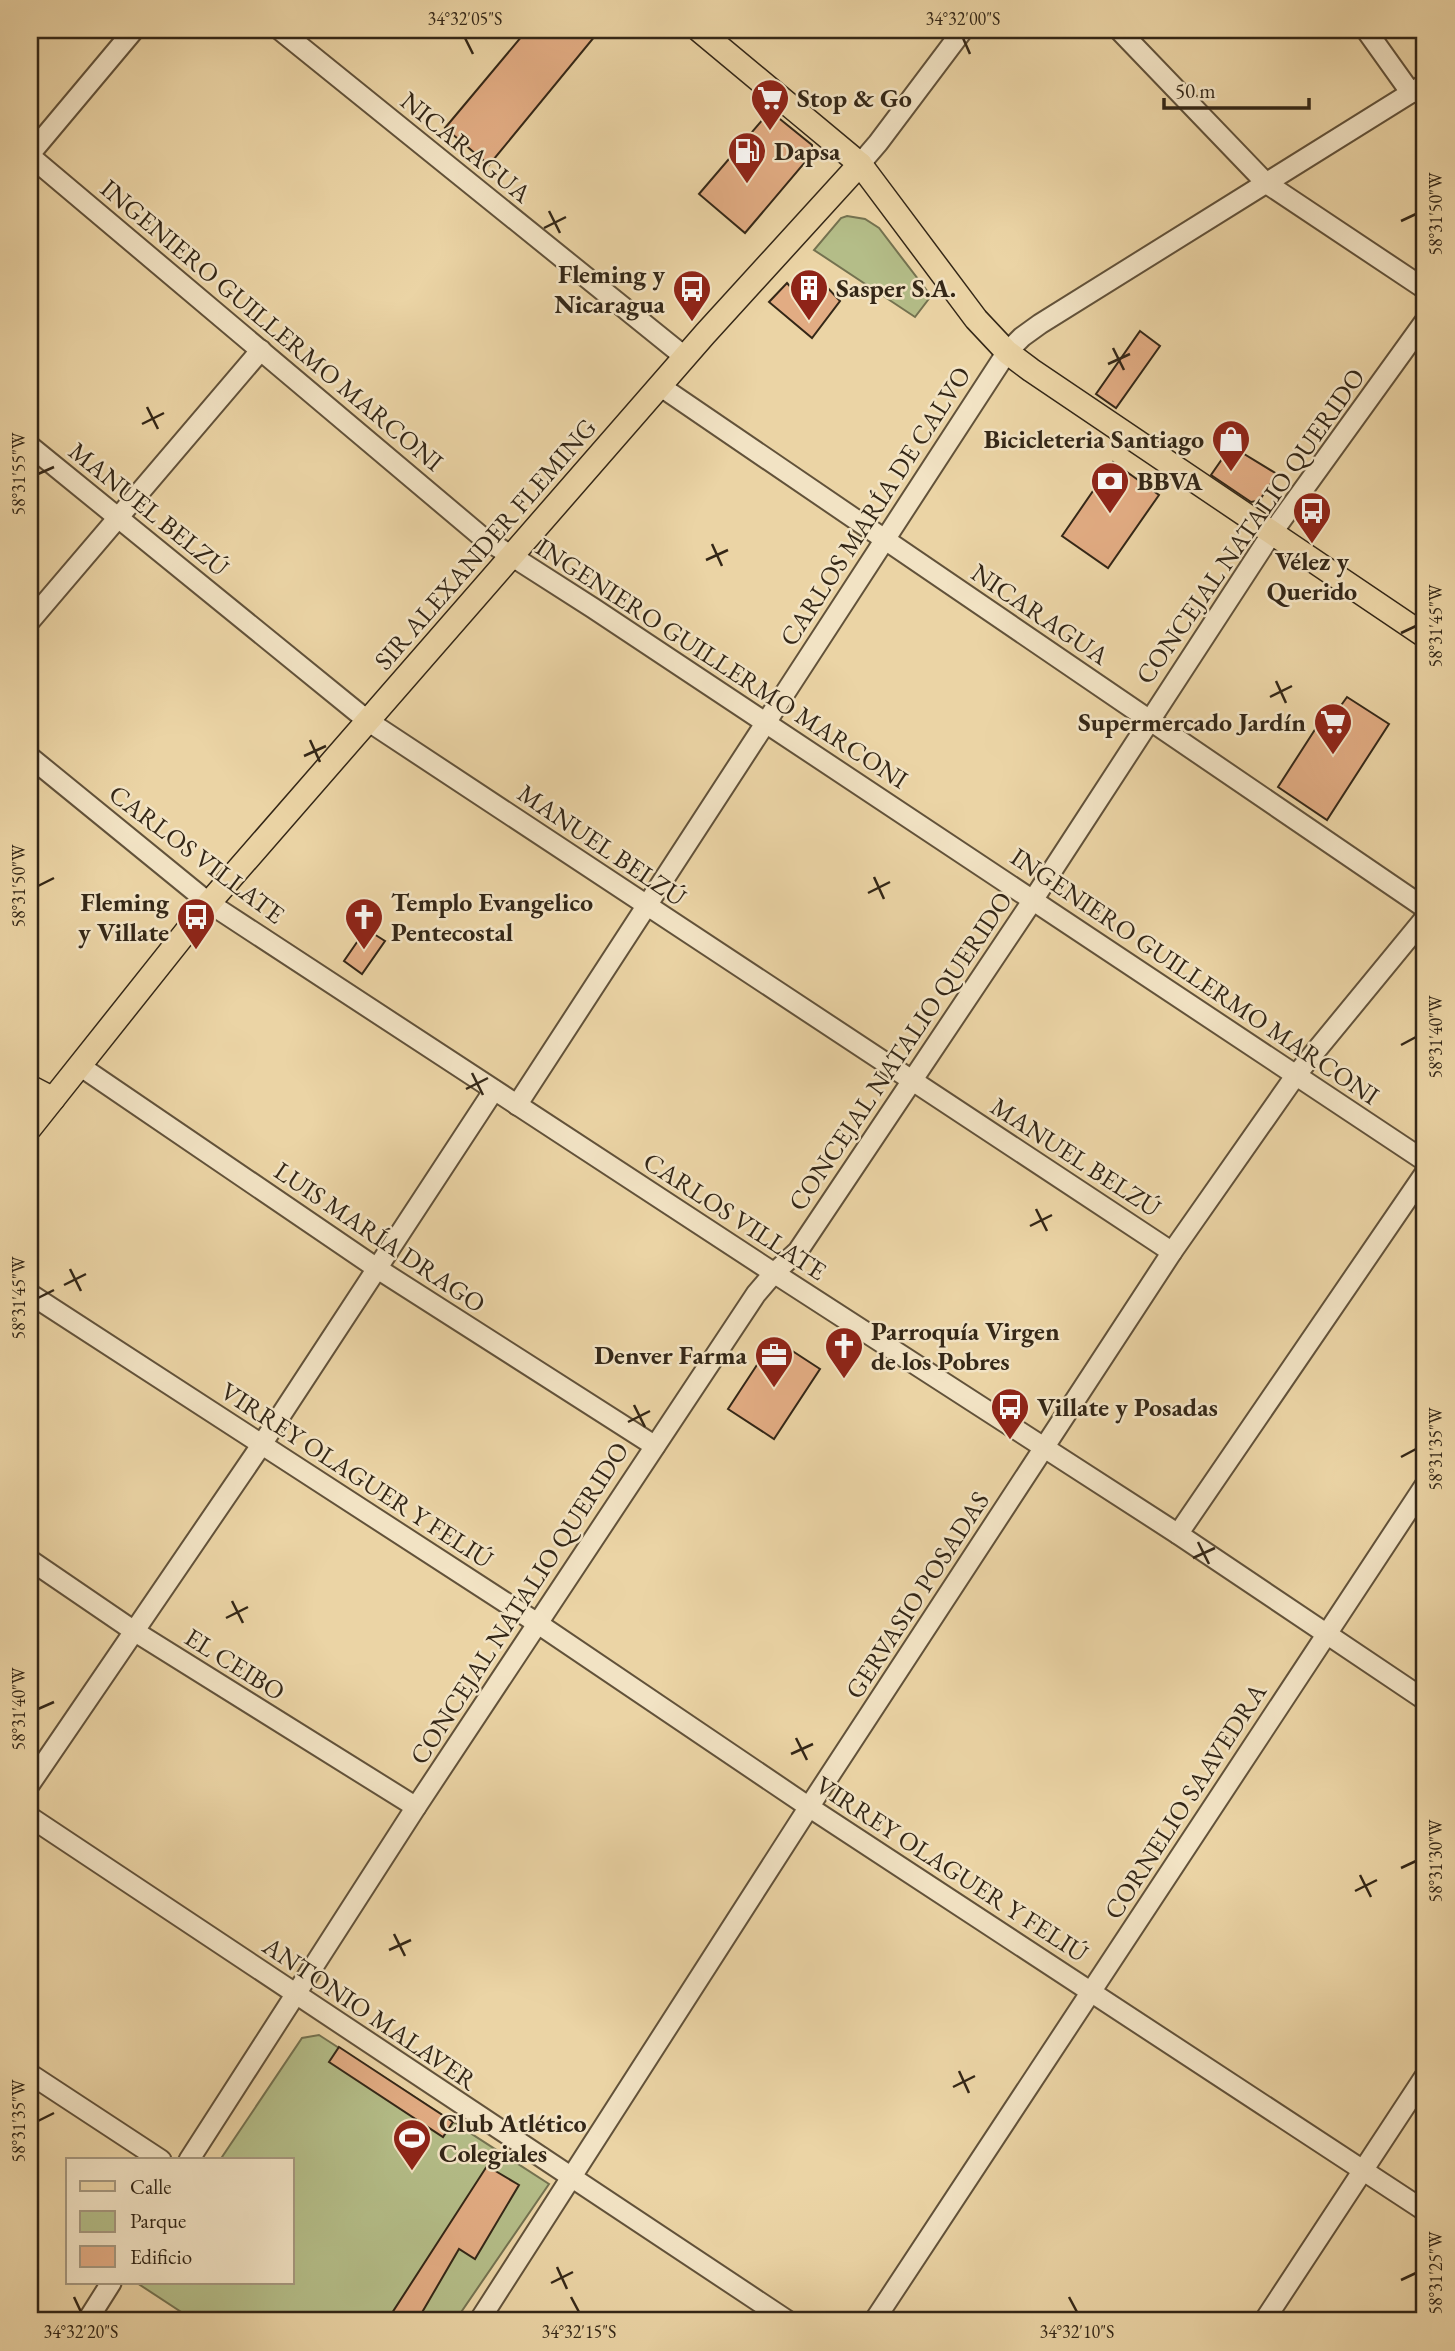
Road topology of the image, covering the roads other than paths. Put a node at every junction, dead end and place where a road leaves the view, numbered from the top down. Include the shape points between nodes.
1 (134, 30) edge
2 (281, 30) edge
3 (699, 30) edge
4 (963, 30) edge
5 (1119, 30) edge
6 (1366, 30) edge
7 (1418, 89) edge
8 (30, 155) edge
9 (860, 164) junction
10 (1266, 183) junction
11 (1425, 289) edge
12 (1425, 321) edge
13 (261, 351) junction
14 (1007, 352) junction
15 (685, 358) junction
16 (660, 386) junction
17 (30, 446) edge
18 (119, 519) junction
19 (1272, 533) junction
20 (884, 540) junction
21 (512, 555) junction
22 (30, 621) edge
23 (1425, 636) edge
24 (1149, 720) junction
25 (368, 722) junction
26 (767, 723) junction
27 (30, 757) edge
28 (1033, 900) junction
29 (209, 903) junction
30 (646, 906) junction
31 (1425, 908) edge
32 (1425, 918) edge
33 (80, 1066) junction
34 (1296, 1074) junction
35 (912, 1081) junction
36 (30, 1087) edge
37 (494, 1090) junction
38 (53, 1099) junction
39 (517, 1105) junction
40 (30, 1128) edge
41 (1425, 1161) edge
42 (1425, 1173) edge
43 (1172, 1252) junction
44 (378, 1269) junction
45 (774, 1273) junction
46 (30, 1294) edge
47 (262, 1444) junction
48 (655, 1446) junction
49 (1045, 1448) junction
50 (1425, 1485) edge
51 (1178, 1534) junction
52 (30, 1560) edge
53 (537, 1623) junction
54 (134, 1631) junction
55 (1325, 1634) junction
56 (1425, 1699) edge
57 (30, 1784) edge
58 (416, 1807) junction
59 (809, 1807) junction
60 (30, 1817) edge
61 (1091, 1993) junction
62 (296, 1996) junction
63 (30, 2074) edge
64 (1425, 2076) edge
65 (158, 2158) edge
66 (190, 2158) edge
67 (1364, 2170) junction
68 (572, 2179) junction
69 (1425, 2211) edge
70 (110, 2284) edge
71 (86, 2321) edge
72 (479, 2321) edge
73 (788, 2321) edge
74 (874, 2321) edge
75 (1264, 2321) edge

1 - 8 street
2 - 15 street, NICARAGUA
3 - 9 main road
4 - 9 street, SIR ALEXANDER FLEMING
5 - 10 street
6 - 7 street
7 - 10 street, CARLOS MARÍA DE CALVO
8 - 13 street, INGENIERO GUILLERMO MARCONI
9 - 14 main road
9 - 15 main road, SIR ALEXANDER FLEMING
10 - 11 street
10 - 14 street, CARLOS MARÍA DE CALVO via 1040,324
12 - 19 street, CONCEJAL NATALIO QUERIDO
13 - 18 street
13 - 21 street, INGENIERO GUILLERMO MARCONI via 482,537
14 - 19 main road
14 - 20 street, CARLOS MARÍA DE CALVO
15 - 16 main road, SIR ALEXANDER FLEMING
16 - 20 street, NICARAGUA
16 - 21 main road, SIR ALEXANDER FLEMING
17 - 18 street, MANUEL BELZÚ
18 - 22 street
18 - 25 street, MANUEL BELZÚ
19 - 23 main road
19 - 24 street, CONCEJAL NATALIO QUERIDO
20 - 24 street, NICARAGUA
20 - 26 street, CARLOS MARÍA DE CALVO
21 - 25 main road, SIR ALEXANDER FLEMING
21 - 26 street, INGENIERO GUILLERMO MARCONI
24 - 28 street, CONCEJAL NATALIO QUERIDO
24 - 31 street, NICARAGUA
25 - 29 main road, SIR ALEXANDER FLEMING
25 - 30 street, MANUEL BELZÚ
26 - 28 street, INGENIERO GUILLERMO MARCONI
26 - 30 street, CARLOS MARÍA DE CALVO
27 - 29 street, CARLOS VILLATE
28 - 34 street, INGENIERO GUILLERMO MARCONI
28 - 35 street, CONCEJAL NATALIO QUERIDO
29 - 33 main road, SIR ALEXANDER FLEMING
29 - 37 street, CARLOS VILLATE
30 - 35 street, MANUEL BELZÚ
30 - 39 street, CARLOS MARÍA DE CALVO
32 - 34 street, GERVASIO POSADAS
33 - 38 main road, SIR ALEXANDER FLEMING
33 - 44 street, LUIS MARÍA DRAGO
34 - 41 street, INGENIERO GUILLERMO MARCONI
34 - 43 street, GERVASIO POSADAS
35 - 43 street, MANUEL BELZÚ
35 - 45 street, CONCEJAL NATALIO QUERIDO via 798,1251
36 - 38 main road
37 - 39 street, CARLOS VILLATE
37 - 44 street
38 - 40 main road, SIR ALEXANDER FLEMING
39 - 45 street, CARLOS VILLATE
42 - 51 street
43 - 49 street, GERVASIO POSADAS
44 - 47 street
44 - 48 street, LUIS MARÍA DRAGO
45 - 48 street, CONCEJAL NATALIO QUERIDO
45 - 49 street, CARLOS VILLATE
46 - 47 street, VIRREY OLAGUER Y FELIÚ
47 - 53 street, VIRREY OLAGUER Y FELIÚ
47 - 54 street
48 - 53 street, CONCEJAL NATALIO QUERIDO
49 - 51 street, CARLOS VILLATE
49 - 59 street, GERVASIO POSADAS
50 - 55 street, CORNELIO SAAVEDRA
51 - 55 street, CARLOS VILLATE
52 - 54 street, EL CEIBO
53 - 58 street, CONCEJAL NATALIO QUERIDO
53 - 59 street, VIRREY OLAGUER Y FELIÚ
54 - 57 street
54 - 58 street, EL CEIBO
55 - 56 street, CARLOS VILLATE
55 - 61 street, CORNELIO SAAVEDRA
58 - 62 street, CONCEJAL NATALIO QUERIDO
59 - 61 street, VIRREY OLAGUER Y FELIÚ
59 - 68 street, GERVASIO POSADAS
60 - 62 street, ANTONIO MALAVER
61 - 67 street, VIRREY OLAGUER Y FELIÚ
61 - 74 street, CORNELIO SAAVEDRA
62 - 66 street, CONCEJAL NATALIO QUERIDO
62 - 68 street, ANTONIO MALAVER
63 - 65 street
64 - 67 street
67 - 69 street, VIRREY OLAGUER Y FELIÚ
67 - 75 street
68 - 72 street, GERVASIO POSADAS
68 - 73 street, ANTONIO MALAVER
70 - 71 street

